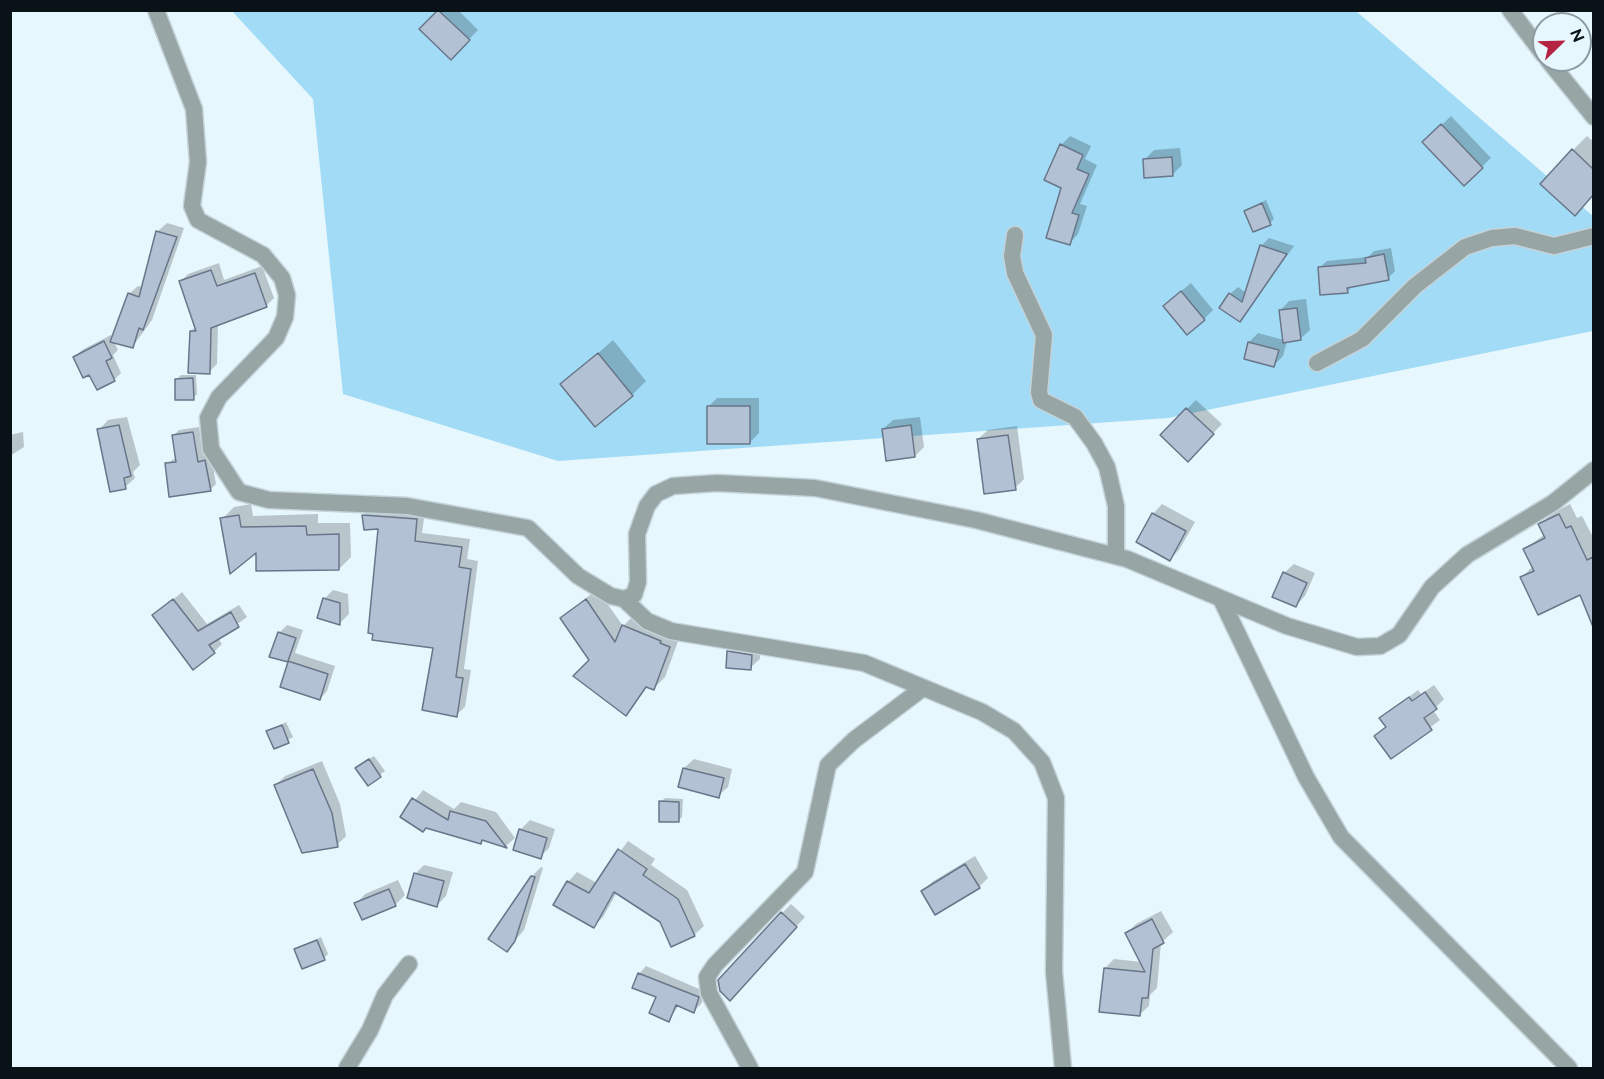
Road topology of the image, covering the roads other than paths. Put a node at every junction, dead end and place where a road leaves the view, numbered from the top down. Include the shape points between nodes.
1 (156, 10) edge
2 (1510, 10) edge
3 (1532, 39) edge
4 (1557, 72) edge
5 (1593, 117) edge
6 (1015, 235) dead end
7 (1593, 236) edge
8 (1317, 363) dead end
9 (1593, 470) edge
10 (1116, 556) junction
11 (624, 598) junction
12 (1221, 598) junction
13 (923, 688) junction
14 (409, 964) dead end
15 (347, 1068) edge
16 (750, 1068) edge
17 (1063, 1068) edge
18 (1569, 1068) edge

1 - 11 street via 194,109 198,162 192,206 198,220 262,255 282,278 288,295 285,317 276,338 219,397 208,418 212,449 239,492 269,500 407,506 528,528 578,576 611,596
2 - 3 street
4 - 5 street
6 - 10 street via 1015,273 1044,335 1041,400 1075,417 1107,467 1116,506
7 - 8 street via 1554,246 1515,236 1465,247 1437,266 1362,339
9 - 12 street via 1553,503 1467,555 1432,587 1399,635 1380,646 1357,647 1307,632
10 - 11 street via 976,520 815,488 717,483 673,486 656,494 646,506 638,534 638,582 634,595
10 - 12 street
11 - 13 street via 647,621 671,631 864,663
12 - 18 street via 1306,777 1341,837
13 - 16 street via 854,740 828,765 805,872 707,977 709,993
13 - 17 street via 982,711 1014,731 1042,762 1056,798 1054,972
14 - 15 street via 385,995

